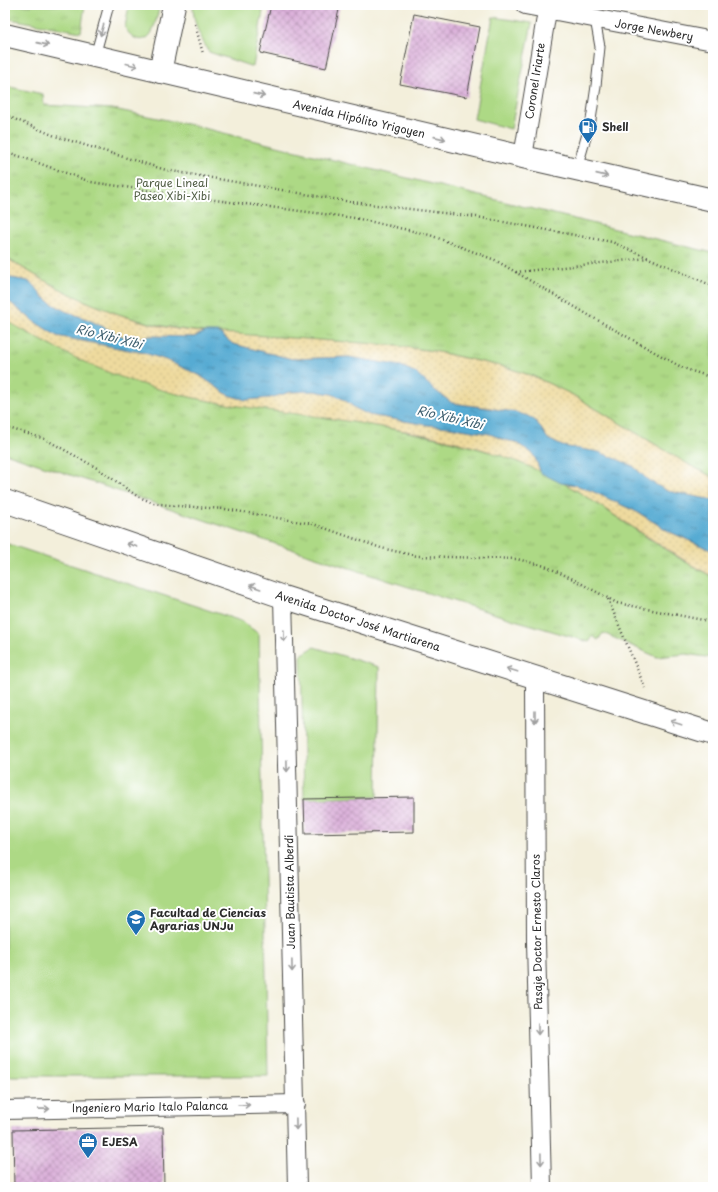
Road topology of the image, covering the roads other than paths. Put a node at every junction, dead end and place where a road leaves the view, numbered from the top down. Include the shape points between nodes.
1 (109, 5) edge
2 (174, 5) edge
3 (525, 5) edge
4 (547, 8) edge
5 (595, 19) junction
6 (5, 35) edge
7 (713, 41) edge
8 (94, 56) junction
9 (160, 72) junction
10 (523, 158) junction
11 (577, 169) junction
12 (713, 200) edge
13 (5, 501) edge
14 (283, 597) junction
15 (535, 678) junction
16 (713, 734) edge
17 (296, 1104) junction
18 (5, 1110) edge
19 (297, 1187) edge
20 (542, 1187) edge

1 -> 8 lane
2 - 9 main road
3 - 4 street, Jorge Newbery
4 - 5 street, Jorge Newbery
4 - 10 street, Coronel Iriarte
5 - 7 street, Jorge Newbery
5 - 11 lane via 600,46 596,86 591,120
6 -> 8 main road, Avenida Hipólito Yrigoyen
8 -> 9 main road, Avenida Hipólito Yrigoyen
9 -> 10 main road, Avenida Hipólito Yrigoyen
10 - 11 main road, Avenida Hipólito Yrigoyen
11 -> 12 main road, Avenida Hipólito Yrigoyen
14 -> 13 main road, Avenida Doctor José Martiarena
15 -> 14 main road, Avenida Doctor José Martiarena
14 -> 17 street, Juan Bautista Alberdi
16 -> 15 main road, Avenida Doctor José Martiarena
15 -> 20 street, Pasaje Doctor Ernesto Claros via 536,942
18 -> 17 street, Ingeniero Mario Italo Palanca
17 -> 19 street, Juan Bautista Alberdi

